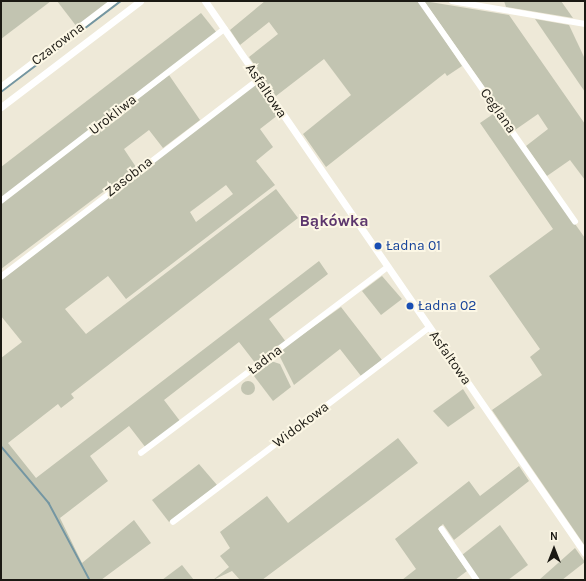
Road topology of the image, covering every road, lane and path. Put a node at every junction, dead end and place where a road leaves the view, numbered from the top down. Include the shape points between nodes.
1 (114, 1) edge
2 (140, 1) edge
3 (421, 1) edge
4 (452, 1) edge
5 (204, 2) edge
6 (585, 24) edge
7 (224, 29) junction
8 (259, 79) junction
9 (1, 87) edge
10 (1, 107) edge
11 (1, 201) edge
12 (575, 221) dead end
13 (388, 267) junction
14 (2, 274) edge
15 (429, 328) junction
16 (141, 453) dead end
17 (173, 522) dead end
18 (442, 529) dead end
19 (585, 553) edge
20 (476, 580) edge

1 - 9 street, Czarowna
2 - 10 street
3 - 12 street, Ceglana
4 - 6 street
5 - 7 street, Asfaltowa
7 - 8 street, Asfaltowa
7 - 11 street, Urokliwa
8 - 13 street, Asfaltowa
8 - 14 street, Zasobna
13 - 15 street, Asfaltowa
13 - 16 street, Ładna
15 - 17 street, Widokowa
15 - 19 street, Asfaltowa
18 - 20 street

